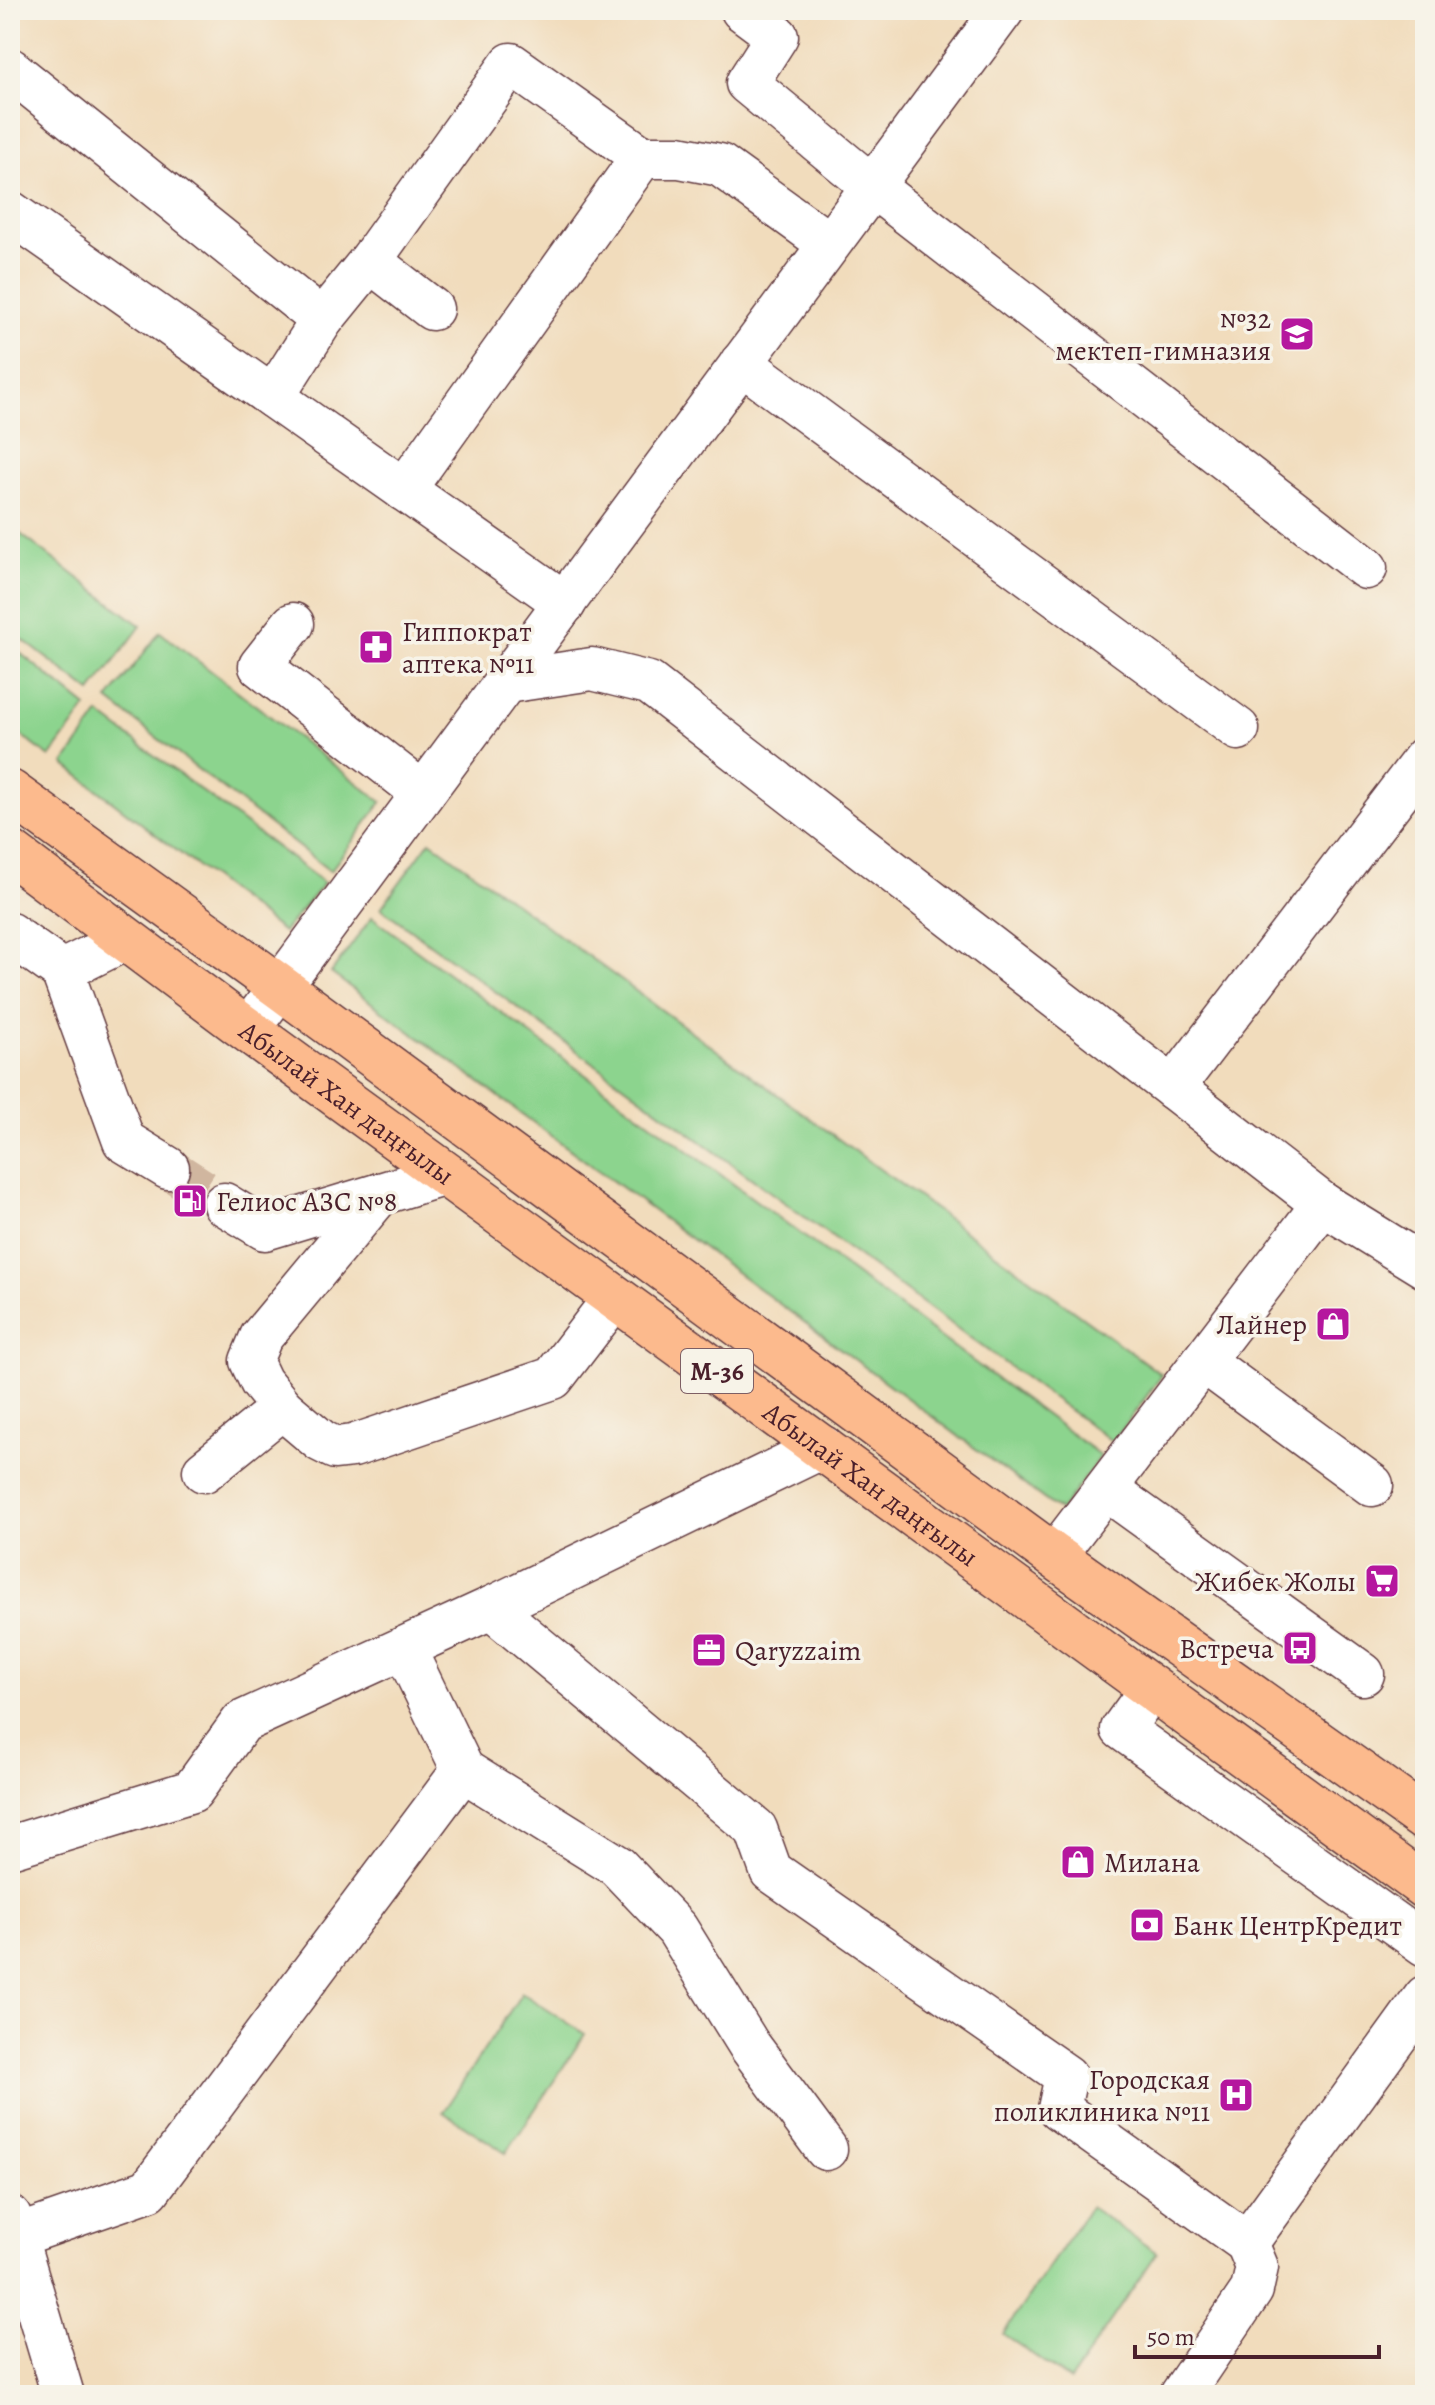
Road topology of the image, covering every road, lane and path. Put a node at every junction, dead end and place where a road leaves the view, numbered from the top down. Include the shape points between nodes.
1 (742, 10) edge
2 (1003, 10) edge
3 (10, 69) edge
4 (642, 157) junction
5 (872, 186) junction
6 (10, 212) edge
7 (829, 244) junction
8 (370, 261) junction
9 (432, 309) dead end
10 (322, 320) junction
11 (741, 363) junction
12 (273, 397) junction
13 (404, 490) junction
14 (1366, 568) dead end
15 (565, 603) junction
16 (293, 624) dead end
17 (506, 682) junction
18 (1238, 729) dead end
19 (1425, 758) edge
20 (10, 792) edge
21 (423, 793) junction
22 (10, 852) edge
23 (10, 934) edge
24 (126, 939) junction
25 (62, 971) junction
26 (280, 987) junction
27 (248, 1030) junction
28 (1173, 1088) junction
29 (168, 1168) tunnel mouth
30 (446, 1174) junction
31 (380, 1194) junction
32 (224, 1204) tunnel mouth
33 (1323, 1204) junction
34 (1425, 1267) edge
35 (615, 1297) junction
36 (1203, 1361) junction
37 (282, 1408) junction
38 (823, 1447) junction
39 (204, 1471) dead end
40 (1372, 1485) dead end
41 (1106, 1489) junction
42 (1054, 1556) junction
43 (491, 1608) junction
44 (404, 1648) junction
45 (1363, 1674) dead end
46 (1151, 1689) junction
47 (463, 1770) junction
48 (1425, 1819) edge
49 (10, 1847) edge
50 (1425, 1887) edge
51 (1425, 1945) edge
52 (1425, 1997) edge
53 (826, 2149) dead end
54 (14, 2226) edge
55 (1247, 2243) junction
56 (63, 2395) edge
57 (1181, 2395) edge

1 - 5 street via 777,36 747,83
2 - 5 street
3 - 10 street
4 - 7 street via 720,165
4 - 8 street via 511,64
4 - 13 street
5 - 7 street
5 - 14 street
6 - 12 street
7 - 11 street
8 - 9 street
8 - 10 street
10 - 12 street
11 - 15 street
11 - 18 street
12 - 13 street
13 - 15 street
15 - 17 street
16 - 21 street via 260,666
17 - 21 street
17 - 28 street via 592,669 649,683
19 - 28 street
20 - 26 main road, Абылай Хан даңғылы / M-36
21 - 26 street
22 - 24 main road, Абылай Хан даңғылы / M-36
23 - 25 street
24 - 25 street
24 - 27 main road, Абылай Хан даңғылы / M-36
25 - 29 street via 124,1141
26 - 27 street
26 - 42 main road, Абылай Хан даңғылы / M-36
27 - 30 main road, Абылай Хан даңғылы / M-36
28 - 33 street
30 - 31 street
30 - 35 main road, Абылай Хан даңғылы / M-36
31 - 32 street via 265,1229
31 - 37 street via 261,1337 251,1361
33 - 34 street
33 - 36 street
35 - 37 street via 553,1378 353,1446 335,1448 321,1441
35 - 38 main road, Абылай Хан даңғылы / M-36
36 - 40 street
36 - 41 street
37 - 39 street
38 - 43 street
38 - 46 main road, Абылай Хан даңғылы / M-36
41 - 42 street
41 - 45 street
42 - 48 main road, Абылай Хан даңғылы / M-36
43 - 44 street
43 - 55 street via 756,1829 771,1871 1066,2076 1059,2109
44 - 47 street
44 - 49 street via 242,1722 192,1791
46 - 50 main road, Абылай Хан даңғылы / M-36
46 - 51 street via 1122,1729
47 - 53 street via 617,1866 677,1929 749,2045
47 - 54 street via 149,2190
52 - 55 street
54 - 56 street
55 - 57 street via 1257,2267 1252,2290

